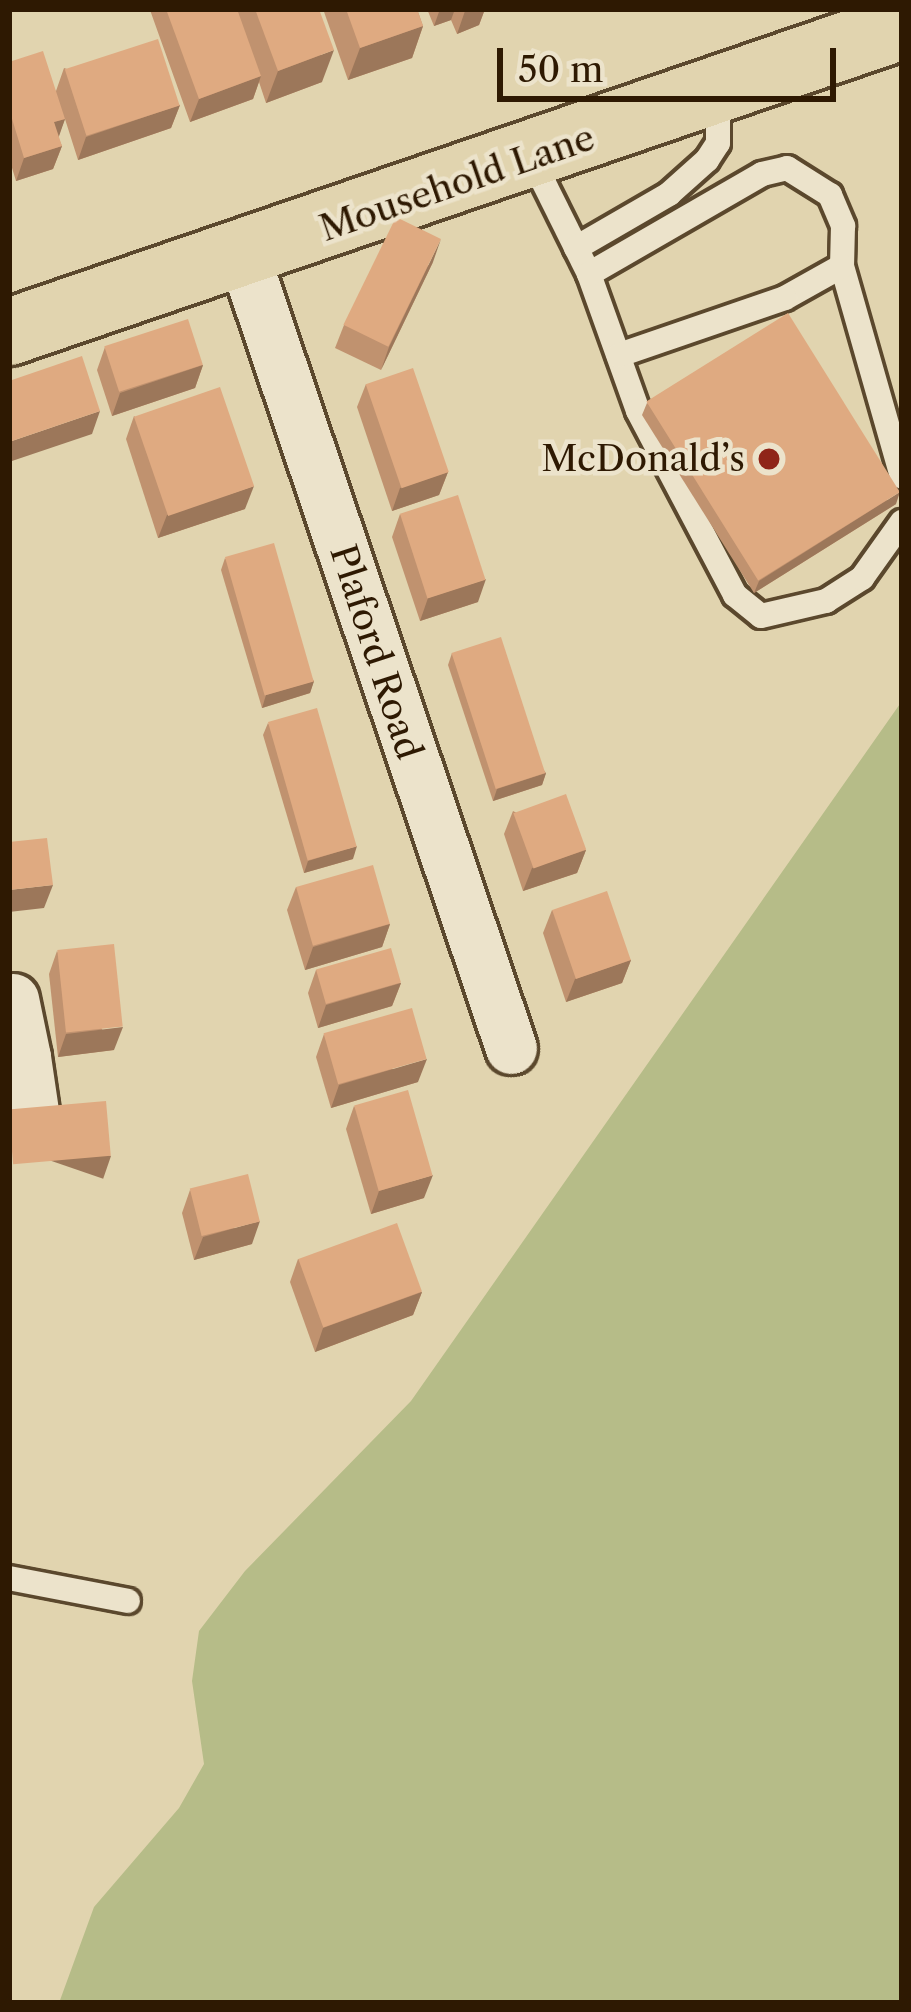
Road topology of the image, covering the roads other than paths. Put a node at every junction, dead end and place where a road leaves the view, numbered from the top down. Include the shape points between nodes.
1 (902, 26) edge
2 (718, 93) junction
3 (532, 159) junction
4 (576, 248) junction
5 (242, 254) junction
6 (842, 266) junction
7 (589, 274) junction
8 (9, 332) edge
9 (619, 355) junction
10 (902, 477) edge
11 (902, 522) edge
12 (13, 999) dead end
13 (511, 1048) dead end
14 (17, 1058) edge
15 (34, 1118) edge
16 (9, 1578) edge
17 (128, 1601) dead end

1 - 2 highway, Mousehold Lane
2 - 3 highway, Mousehold Lane
2 - 4 lane via 718,143 707,160 669,194
3 - 4 lane
3 - 5 highway, Mousehold Lane
4 - 7 lane
5 - 8 highway, Mousehold Lane
5 - 13 street, Plaford Road
6 - 7 lane via 843,226 830,195 787,168 762,174
6 - 9 lane via 785,298
6 - 10 lane
7 - 9 lane
9 - 11 lane via 638,411 735,596 760,616 826,601 862,578
12 - 14 street
14 - 15 street
16 - 17 lane

